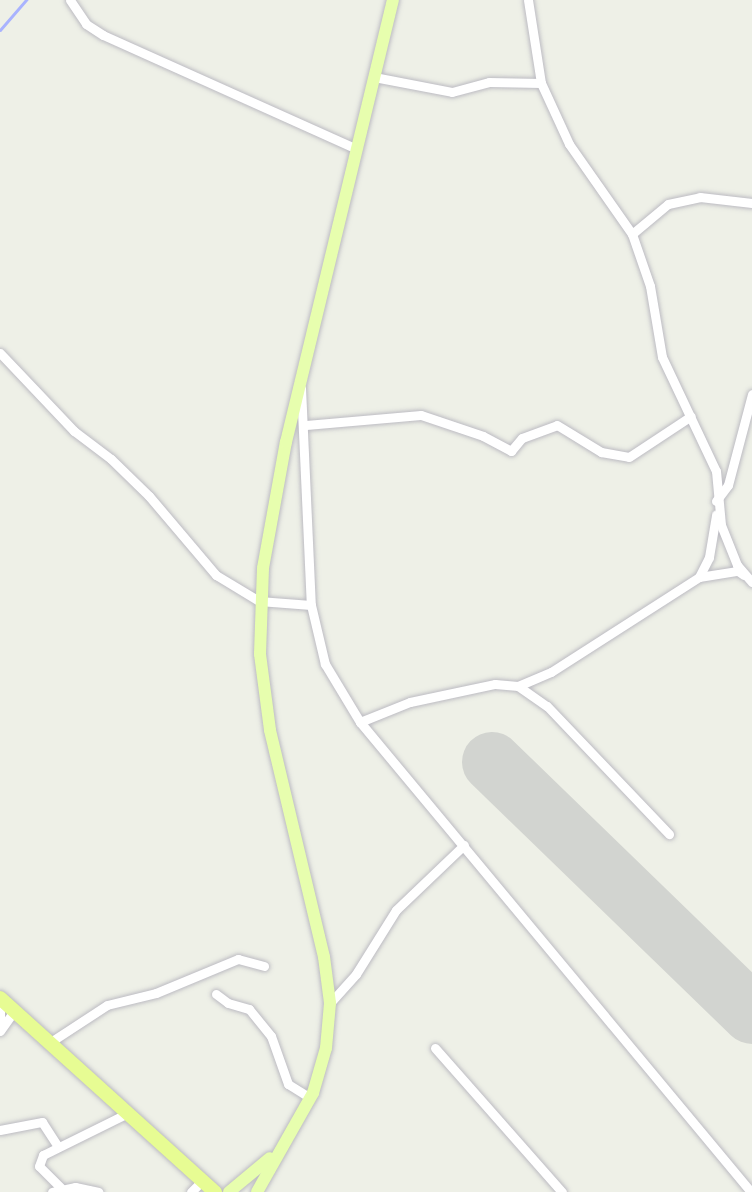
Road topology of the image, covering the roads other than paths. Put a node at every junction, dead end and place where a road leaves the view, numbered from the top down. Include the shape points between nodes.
1 (71, 0) edge
2 (393, 0) edge
3 (527, 0) edge
4 (373, 77) junction
5 (541, 83) junction
6 (357, 149) junction
7 (752, 203) edge
8 (632, 234) junction
9 (0, 353) edge
10 (300, 382) junction
11 (752, 394) edge
12 (691, 416) junction
13 (306, 425) junction
14 (716, 501) junction
15 (699, 577) junction
16 (750, 581) edge
17 (259, 601) junction
18 (311, 605) junction
19 (518, 686) junction
20 (360, 722) junction
21 (669, 834) dead end
22 (464, 845) junction
23 (264, 966) dead end
24 (216, 993) dead end
25 (0, 998) edge
26 (330, 1003) junction
27 (0, 1004) edge
28 (14, 1011) junction
29 (0, 1029) edge
30 (49, 1043) junction
31 (435, 1048) dead end
32 (310, 1098) junction
33 (127, 1114) junction
34 (0, 1129) edge
35 (290, 1138) junction
36 (57, 1145) junction
37 (202, 1181) junction
38 (57, 1190) edge
39 (98, 1192) edge
40 (191, 1192) edge
41 (215, 1192) edge
42 (229, 1192) edge
43 (257, 1192) edge
44 (562, 1192) edge
45 (751, 1192) edge

1 - 6 street via 86,24 103,35
2 - 4 main road
3 - 5 street
4 - 5 street via 452,92 488,82
4 - 6 main road
5 - 8 street via 569,144
6 - 10 main road
7 - 8 street via 700,197 668,204
8 - 12 street via 650,286 662,357
9 - 17 street via 19,379 149,496 216,575
10 - 13 street
10 - 17 main road via 267,534
11 - 14 street via 728,485
12 - 13 street via 629,457 601,452 557,425 522,438 511,451 483,436 421,415
12 - 14 street via 716,471
13 - 18 street
14 - 15 street via 709,557
14 - 16 street via 737,565
15 - 16 street via 738,571
15 - 19 street via 551,672
17 - 18 street
17 - 26 main road via 270,730 324,957
18 - 20 street via 325,664
19 - 20 street via 495,684 448,692
19 - 21 street via 547,706
20 - 22 street
22 - 26 street via 396,910 356,974
22 - 45 street via 563,971
23 - 30 street via 238,959 156,993 107,1004
24 - 32 street via 228,1003 249,1009 271,1036 283,1076 295,1091
25 - 28 highway
26 - 32 main road via 326,1048
27 - 29 street
28 - 29 street
28 - 30 highway
30 - 33 highway
31 - 44 street
32 - 35 main road
33 - 36 street via 69,1144
33 - 37 highway
34 - 36 street via 42,1122
35 - 42 main road via 248,1181
35 - 43 main road
36 - 38 street via 43,1154 40,1166
37 - 40 street
37 - 41 highway
38 - 39 street

